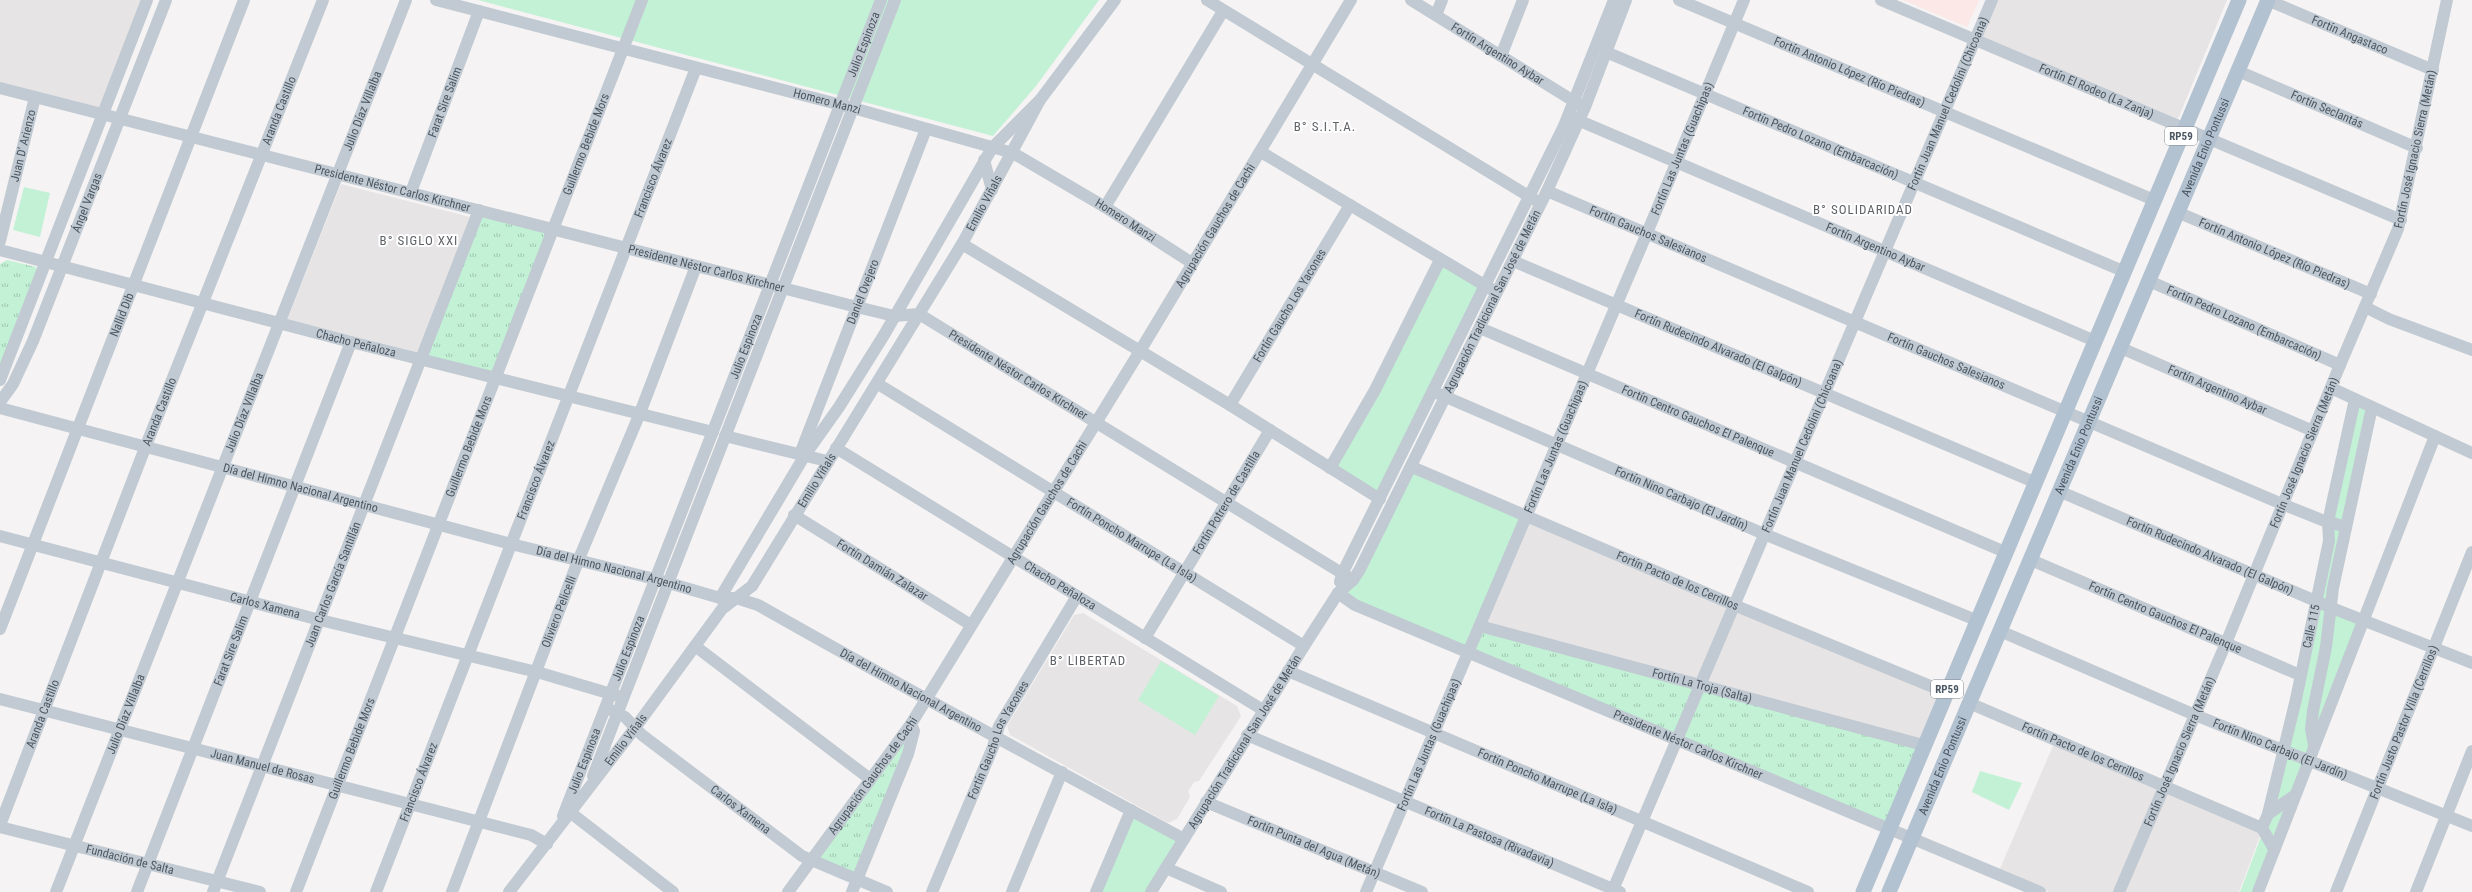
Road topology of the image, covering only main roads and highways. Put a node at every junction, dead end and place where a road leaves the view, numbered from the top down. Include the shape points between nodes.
1 (2239, 0) edge
2 (2268, 0) edge
3 (1863, 892) edge
4 (1890, 892) edge

1 - 3 main road, RP59 via 1945,692
2 - 4 main road, Avenida Enio Pontussi / RP59

